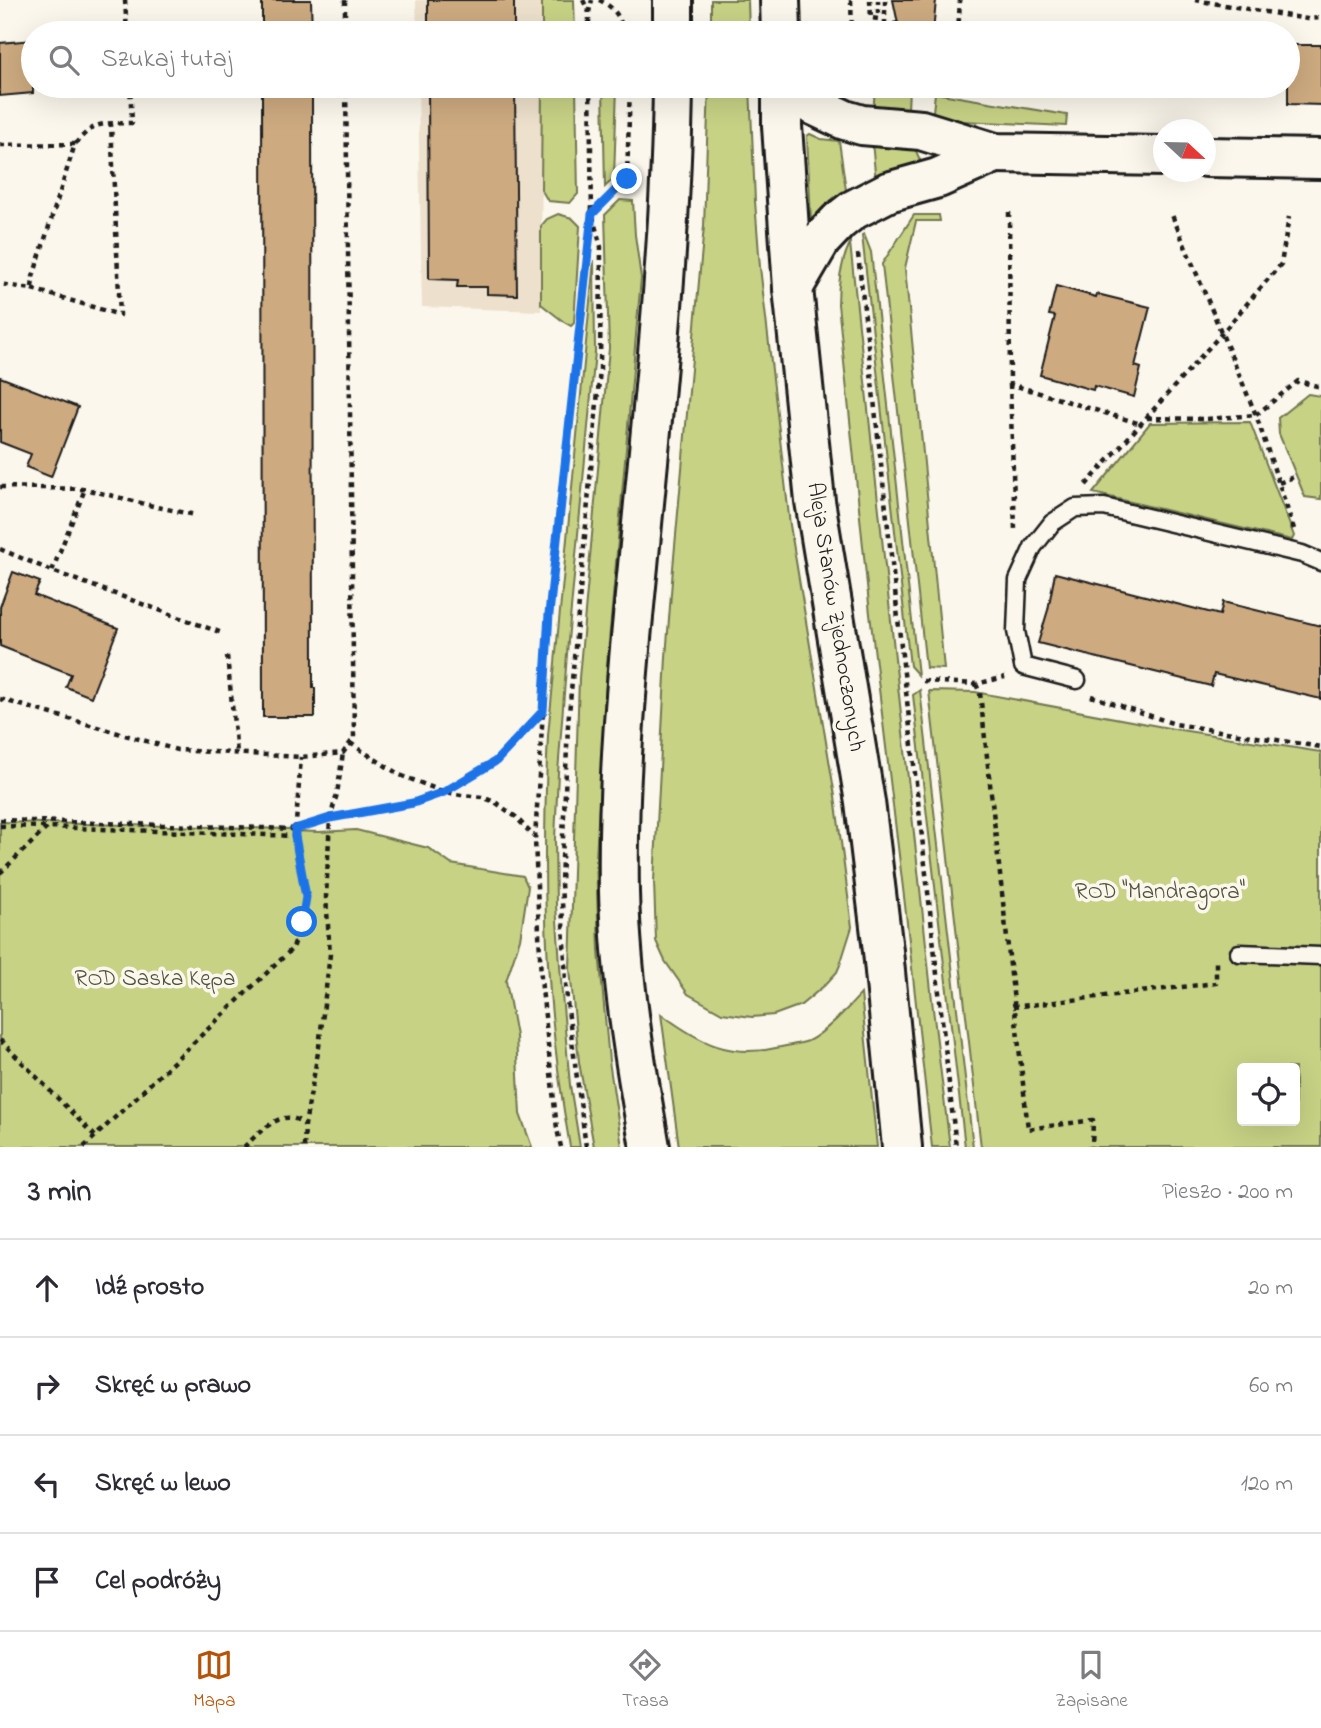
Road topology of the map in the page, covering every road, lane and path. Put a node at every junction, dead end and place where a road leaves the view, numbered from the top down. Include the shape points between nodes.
1 (125, 0) edge
2 (345, 0) edge
3 (583, 0) edge
4 (592, 0) edge
5 (599, 0) edge
6 (673, 0) edge
7 (780, 0) edge
8 (851, 0) edge
9 (870, 0) edge
10 (878, 0) edge
11 (885, 0) edge
12 (960, 0) edge
13 (1195, 0) edge
14 (606, 2) edge
15 (589, 12) junction
16 (1321, 18) edge
17 (126, 21) edge
18 (345, 21) edge
19 (589, 21) edge
20 (621, 21) edge
21 (673, 21) edge
22 (781, 21) edge
23 (852, 21) edge
24 (885, 21) edge
25 (959, 21) edge
26 (131, 98) edge
27 (346, 98) edge
28 (590, 98) edge
29 (630, 98) edge
30 (673, 98) edge
31 (782, 98) edge
32 (803, 98) edge
33 (111, 124) junction
34 (75, 144) junction
35 (0, 145) edge
36 (995, 153) junction
37 (1153, 156) edge
38 (1216, 157) edge
39 (1321, 159) edge
40 (1009, 212) dead end
41 (592, 214) junction
42 (1172, 215) dead end
43 (1289, 217) dead end
44 (0, 284) edge
45 (793, 288) junction
46 (32, 289) junction
47 (1222, 333) junction
48 (1010, 384) junction
49 (873, 385) dead end
50 (1321, 387) edge
51 (1256, 415) junction
52 (1146, 418) junction
53 (1141, 424) junction
54 (1296, 476) dead end
55 (1279, 483) junction
56 (0, 487) edge
57 (85, 489) junction
58 (1075, 508) junction
59 (196, 514) dead end
60 (1034, 547) junction
61 (0, 549) edge
62 (1302, 554) junction
63 (1321, 562) edge
64 (52, 571) junction
65 (222, 633) dead end
66 (227, 656) dead end
67 (1023, 666) junction
68 (1077, 680) joint
69 (923, 681) dead end
70 (976, 684) junction
71 (0, 699) edge
72 (543, 711) junction
73 (350, 743) junction
74 (1321, 747) edge
75 (237, 753) junction
76 (343, 753) junction
77 (300, 757) junction
78 (444, 792) junction
79 (330, 818) junction
80 (0, 820) edge
81 (0, 826) edge
82 (48, 827) junction
83 (295, 829) junction
84 (295, 836) junction
85 (536, 839) junction
86 (0, 873) edge
87 (1239, 953) joint
88 (1321, 956) edge
89 (1013, 1007) junction
90 (0, 1040) edge
91 (305, 1125) junction
92 (95, 1136) junction
93 (84, 1147) edge
94 (244, 1147) edge
95 (304, 1147) edge
96 (561, 1147) edge
97 (586, 1147) edge
98 (650, 1147) edge
99 (902, 1147) edge
100 (956, 1147) edge
101 (1092, 1147) edge

1 - 17 path
2 - 18 path
3 - 15 path
4 - 15 path
5 - 14 path
6 - 21 main road
7 - 22 main road
8 - 23 path
9 - 10 path via 871,18 878,19
11 - 24 path
12 - 25 path
13 - 16 path
14 - 20 path
15 - 19 path
26 - 33 path via 132,123
27 - 73 path via 354,670 354,738
28 - 41 path
29 - 41 path via 627,179
30 - 98 main road via 671,194 631,643 619,839 624,969
31 - 45 main road, Aleja Stanów Zjednoczonych
32 - 36 main road via 854,122 920,130
33 - 34 path via 99,124
33 - 46 path via 120,315
34 - 35 path
34 - 46 path
36 - 37 main road
36 - 45 main road via 938,178 888,192 853,210 821,240
38 - 39 main road
40 - 48 path
41 - 72 path via 549,614
41 - 97 path via 601,247 600,369 568,725 561,882 567,1002
42 - 47 path
43 - 47 path via 1281,264
44 - 46 path
45 - 99 main road, Aleja Stanów Zjednoczonych via 815,501 866,815
47 - 51 path
47 - 52 path
48 - 53 path
48 - 60 path via 1015,534
49 - 100 path
50 - 51 path via 1298,381
51 - 52 path
51 - 55 path
52 - 53 path
53 - 58 path via 1079,493
54 - 55 path
55 - 62 path
56 - 57 path
57 - 59 path
57 - 64 path
58 - 60 lane via 1052,523
58 - 62 lane via 1104,507
60 - 67 lane via 1018,580 1016,631
61 - 64 path
62 - 63 lane
64 - 65 path
66 - 75 path
67 - 68 lane
67 - 70 path via 1016,674
68 - 74 path via 1093,683 1091,696 1175,724
69 - 70 path
70 - 89 path
71 - 75 path via 177,750
72 - 78 path via 496,761
72 - 85 path
73 - 76 path
73 - 78 path via 400,775
75 - 77 path
76 - 77 path
76 - 79 path
77 - 83 path
78 - 79 path via 413,803
78 - 85 path via 495,802
79 - 83 path
79 - 91 path via 326,897 330,954
80 - 83 path
81 - 82 path
82 - 84 path
82 - 86 path
83 - 84 path
84 - 92 path via 306,897 293,948
85 - 96 path via 541,979
87 - 88 lane
87 - 89 path via 1216,956 1216,983
89 - 101 path via 1028,1129 1093,1120
90 - 92 path
91 - 94 path via 286,1117 266,1126
91 - 95 path
92 - 93 path

